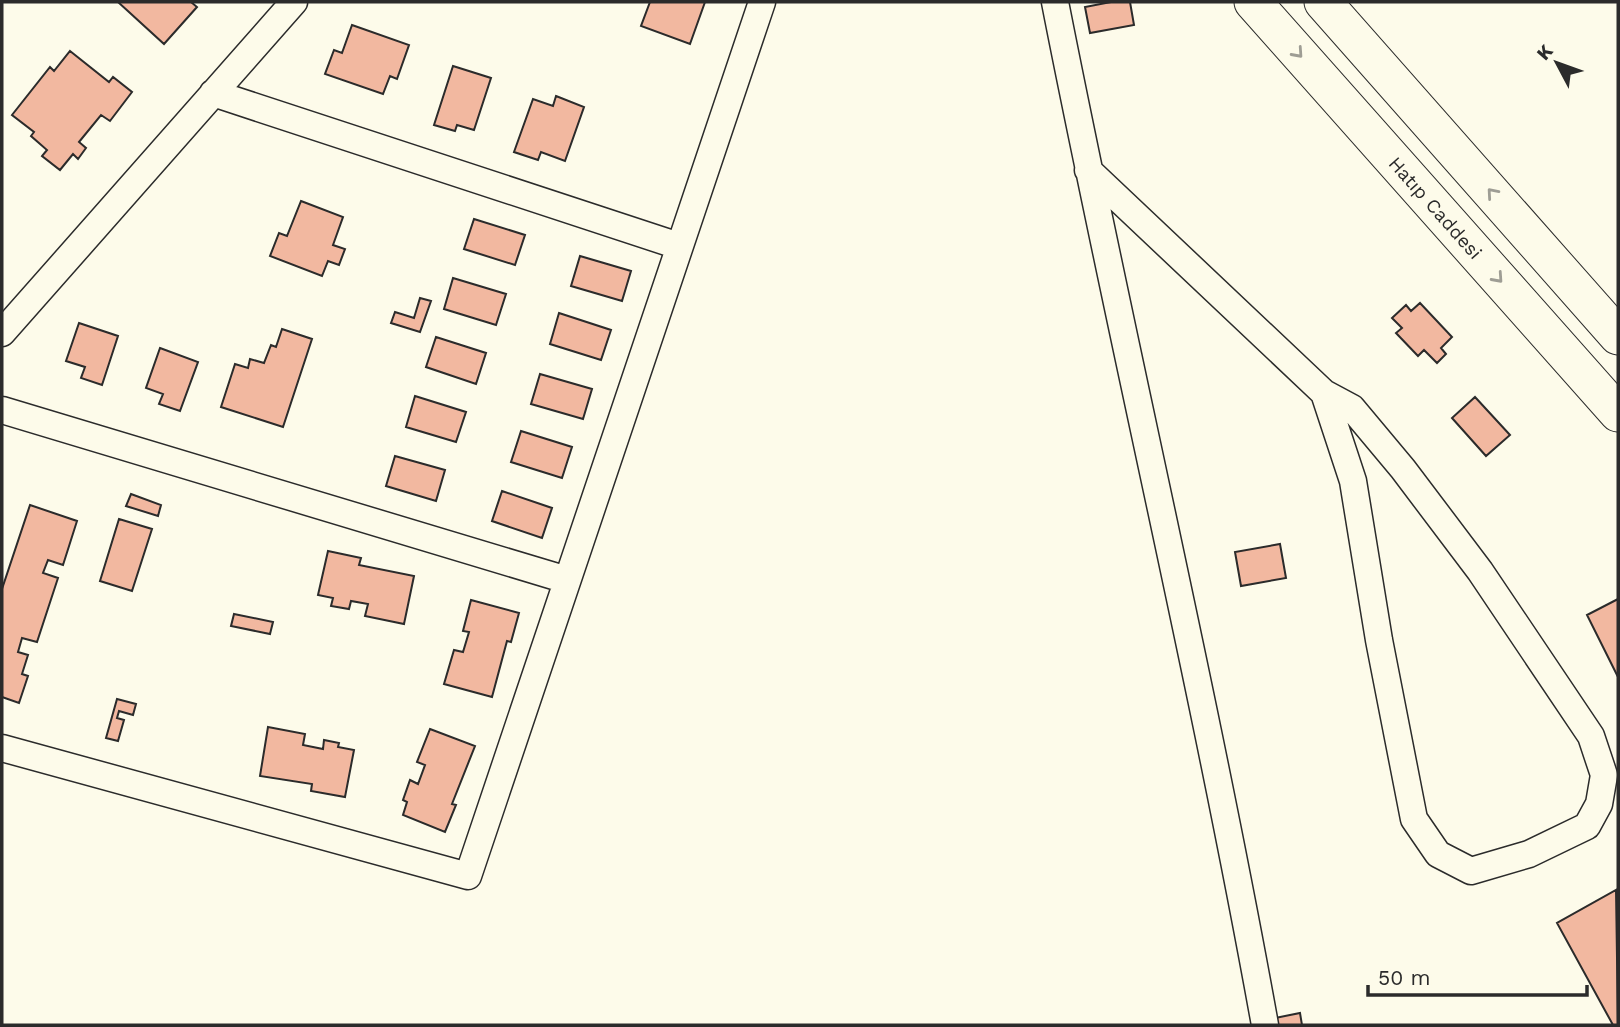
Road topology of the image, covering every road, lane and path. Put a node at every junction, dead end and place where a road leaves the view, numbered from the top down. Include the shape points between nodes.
1 (294, 2) edge
2 (762, 2) edge
3 (1055, 2) edge
4 (1253, 2) edge
5 (1323, 2) edge
6 (213, 93) junction
7 (1088, 170) junction
8 (679, 246) junction
9 (2, 332) edge
10 (1618, 336) edge
11 (1324, 393) junction
12 (2, 410) edge
13 (1618, 413) edge
14 (567, 580) junction
15 (2, 748) edge
16 (1265, 1025) edge

1 - 6 street
2 - 8 street
3 - 7 street
4 -> 13 main road, Hatıp Caddesi
10 -> 5 main road
6 - 8 street
6 - 9 street
7 - 11 street
7 - 16 street via 1229,826
8 - 14 street
11 - 11 street via 1353,481 1414,819 1438,854 1471,871 1529,854 1587,826 1600,804 1604,775 1591,736 1480,571 1403,469 1352,408
12 - 14 street
14 - 15 street via 468,876

